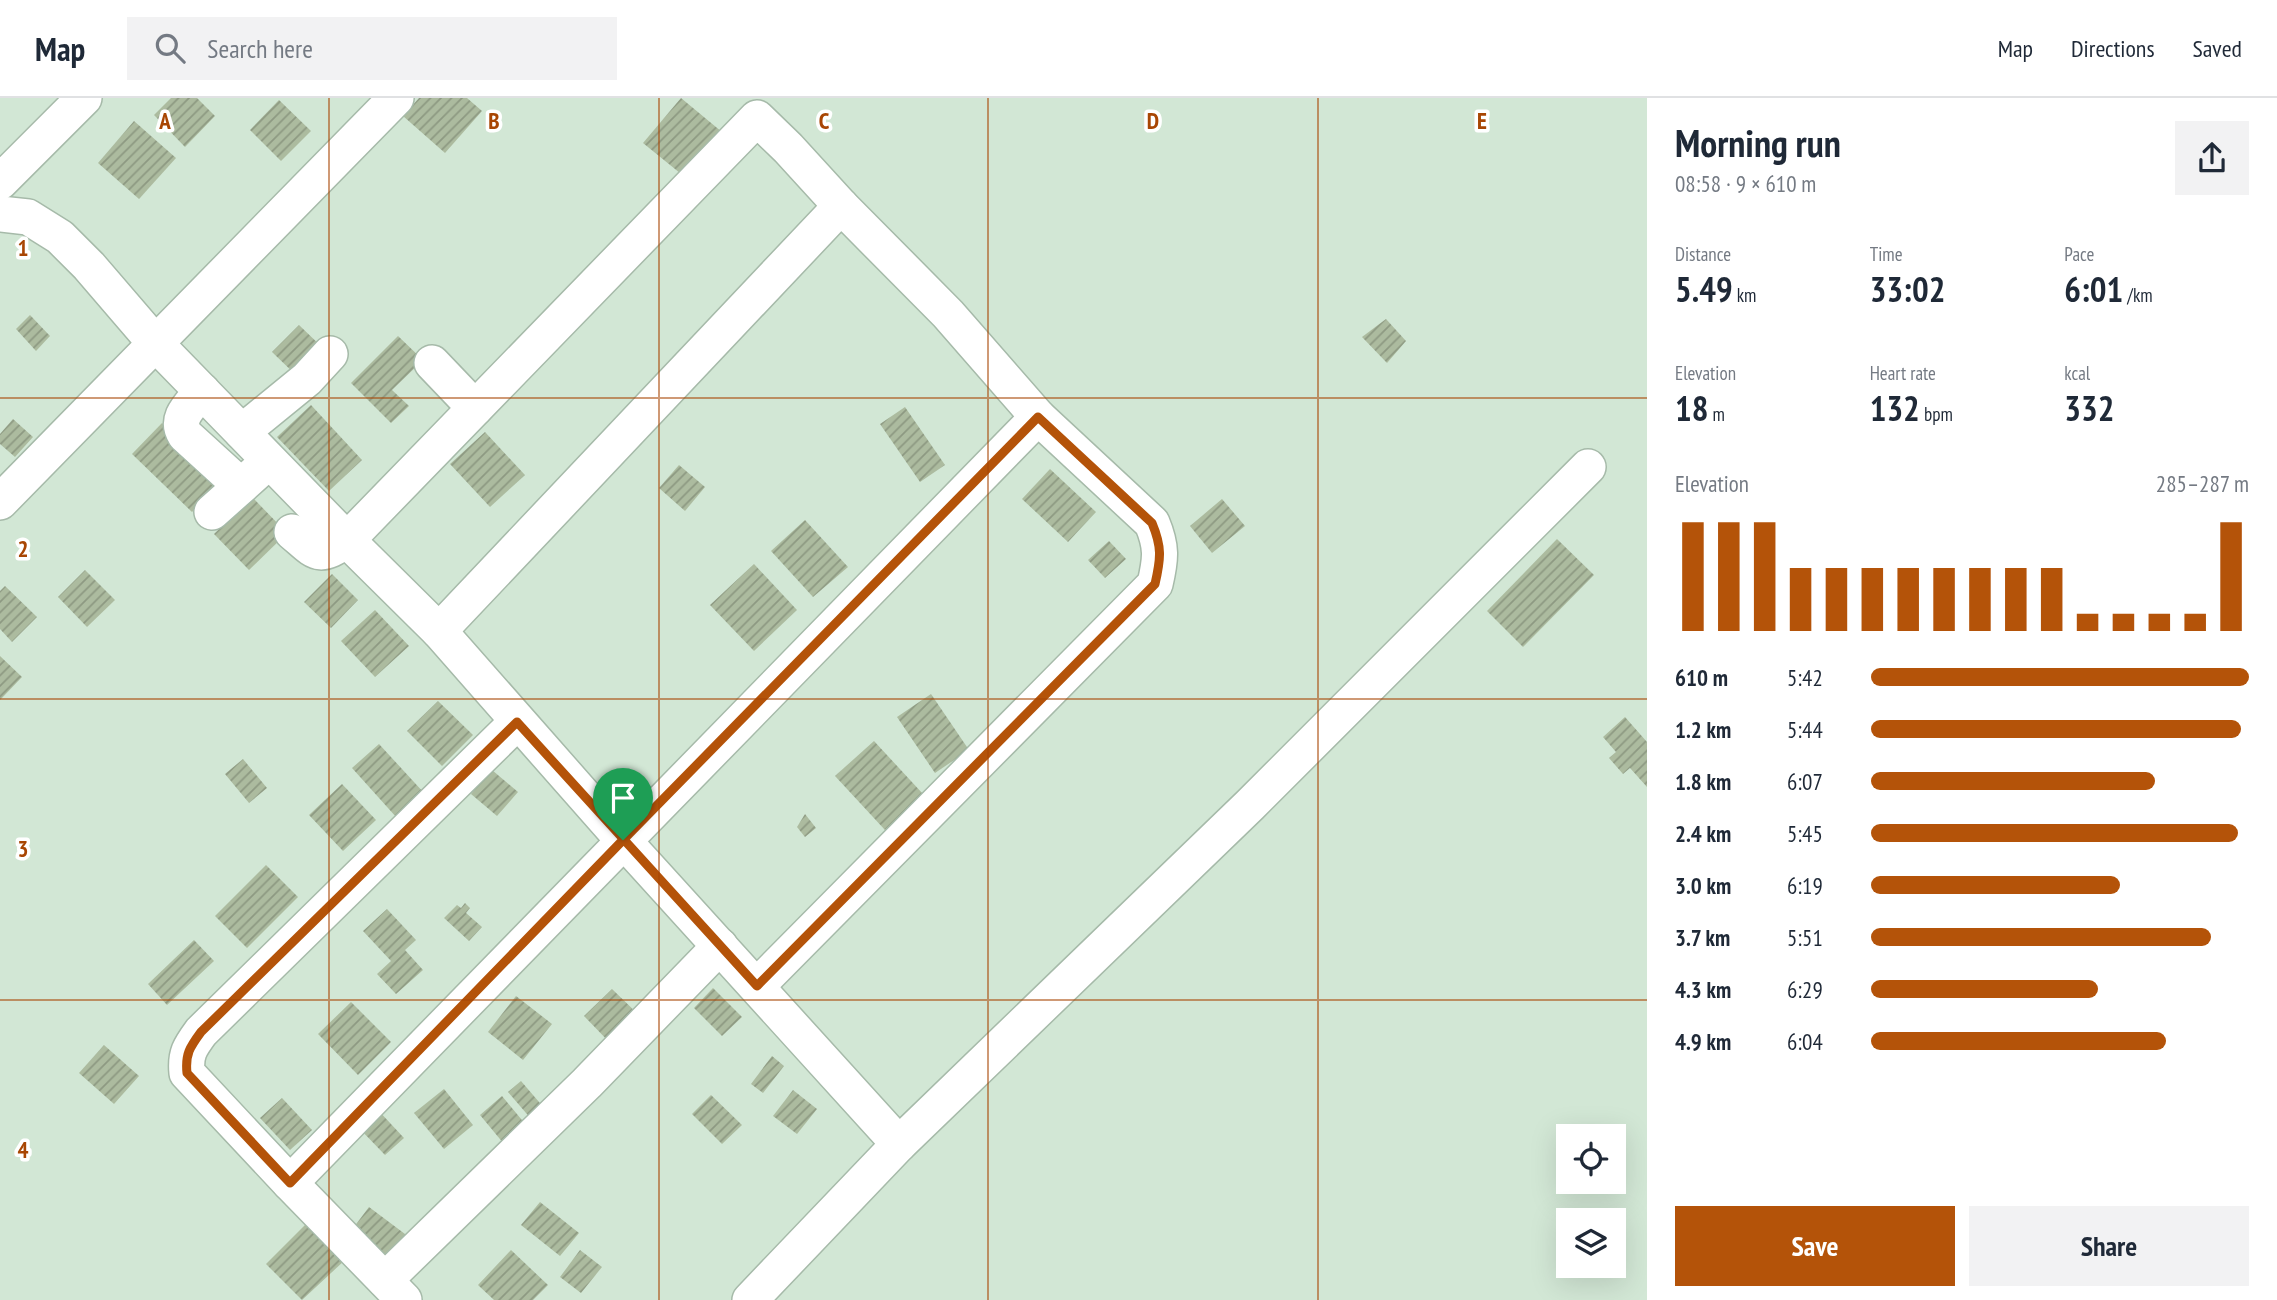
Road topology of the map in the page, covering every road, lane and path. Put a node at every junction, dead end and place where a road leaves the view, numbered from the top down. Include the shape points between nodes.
1 (85, 98) edge
2 (396, 98) edge
3 (767, 108) edge
4 (0, 182) edge
5 (841, 206) junction
6 (0, 214) edge
7 (156, 344) junction
8 (330, 354) dead end
9 (432, 362) dead end
10 (202, 391) junction
11 (475, 408) junction
12 (1038, 417) junction
13 (242, 432) junction
14 (270, 460) junction
15 (1588, 467) dead end
16 (241, 486) junction
17 (0, 502) edge
18 (212, 512) dead end
19 (292, 532) dead end
20 (347, 540) junction
21 (439, 631) junction
22 (517, 722) junction
23 (623, 840) junction
24 (720, 946) junction
25 (757, 986) junction
26 (899, 1144) junction
27 (290, 1183) junction
28 (394, 1290) edge
29 (750, 1300) edge

1 - 4 street
2 - 7 street
3 - 5 street via 789,148
3 - 11 street
5 - 12 street via 948,314
5 - 21 street
6 - 7 street via 28,217 60,237
7 - 10 street
7 - 17 street
8 - 13 street
9 - 11 street
10 - 13 street
10 - 16 street via 183,414 181,429
11 - 20 street
12 - 23 street
12 - 25 street via 1152,523 1161,559 1155,584
13 - 14 street
14 - 16 street
14 - 20 street
15 - 26 street via 1250,805
16 - 18 street
19 - 20 street via 323,553
20 - 21 street
21 - 22 street
22 - 23 street
22 - 27 street via 192,1044 185,1059 187,1073
23 - 24 street
23 - 27 street
24 - 25 street
24 - 28 street
25 - 26 street
26 - 29 street
27 - 28 street

